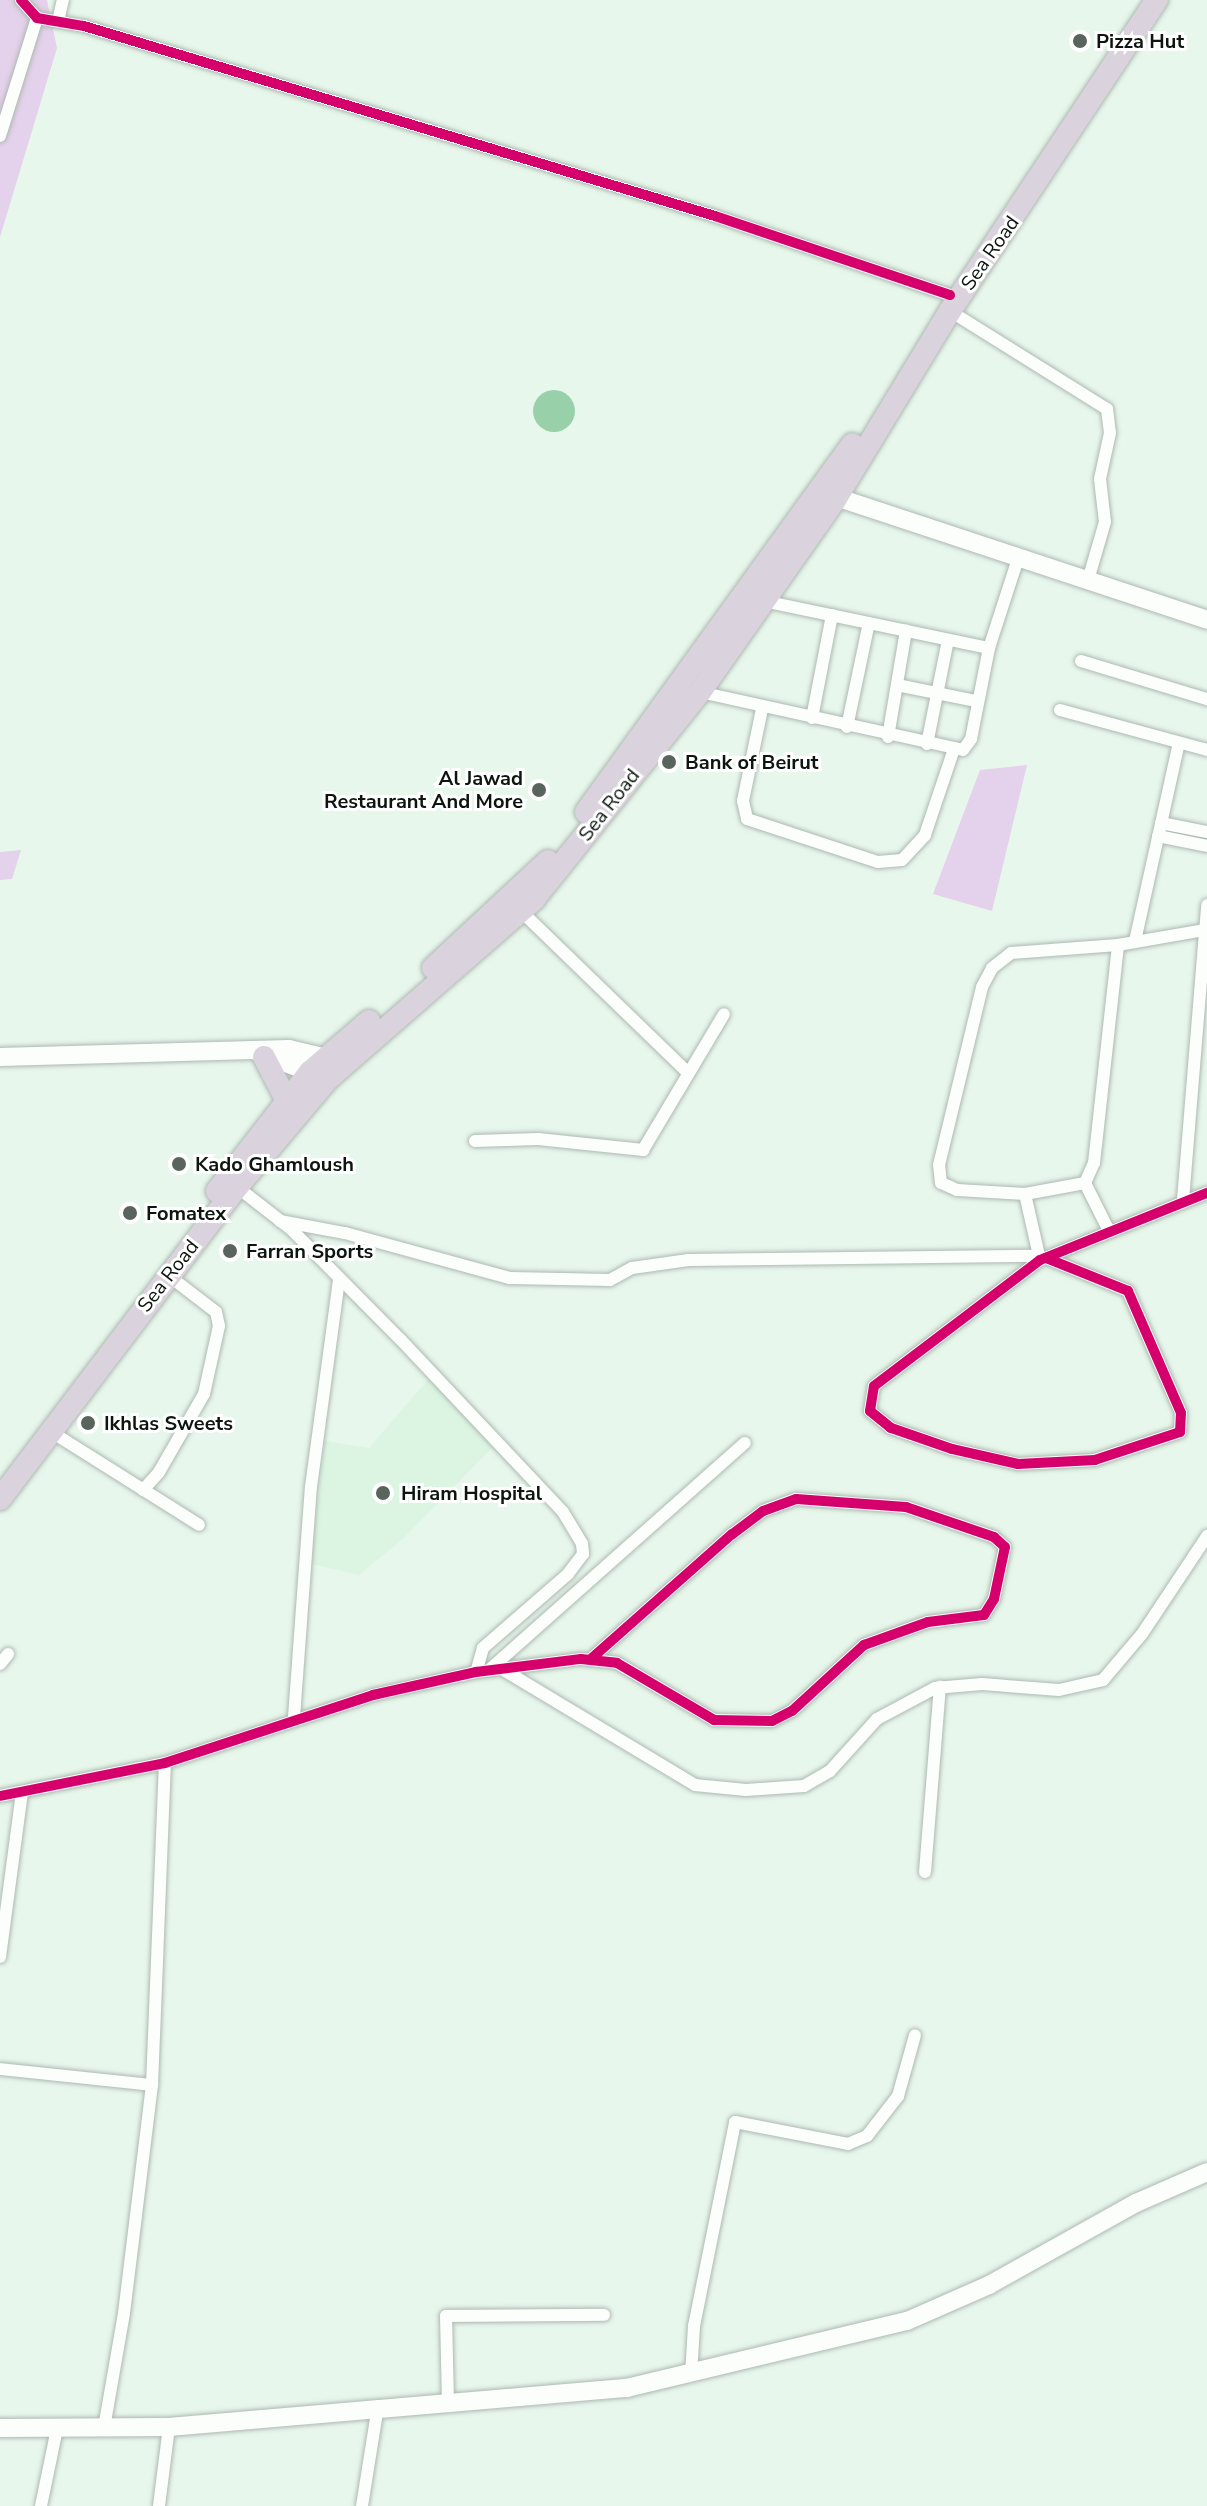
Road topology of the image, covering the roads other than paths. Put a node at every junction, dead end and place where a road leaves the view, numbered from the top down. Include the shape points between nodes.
1 (21, 0) edge
2 (63, 0) edge
3 (1140, 0) edge
4 (1157, 0) edge
5 (37, 18) junction
6 (58, 21) junction
7 (0, 136) edge
8 (950, 303) junction
9 (827, 495) junction
10 (1018, 559) junction
11 (1088, 580) junction
12 (764, 601) junction
13 (832, 615) junction
14 (1207, 620) edge
15 (869, 623) junction
16 (906, 631) junction
17 (948, 640) junction
18 (989, 648) junction
19 (1081, 661) dead end
20 (897, 685) junction
21 (700, 692) junction
22 (937, 694) junction
23 (1207, 699) edge
24 (976, 701) junction
25 (762, 709) junction
26 (1060, 710) dead end
27 (812, 718) junction
28 (847, 727) junction
29 (888, 737) junction
30 (1179, 743) junction
31 (927, 744) junction
32 (954, 749) junction
33 (1207, 750) edge
34 (1160, 829) junction
35 (1207, 832) edge
36 (1207, 846) edge
37 (1207, 905) edge
38 (521, 911) junction
39 (1204, 930) junction
40 (1135, 941) junction
41 (1118, 945) junction
42 (724, 1014) dead end
43 (260, 1054) junction
44 (0, 1057) edge
45 (327, 1067) junction
46 (1200, 1069) edge
47 (687, 1072) junction
48 (287, 1101) junction
49 (475, 1141) dead end
50 (1085, 1183) junction
51 (237, 1187) junction
52 (1207, 1193) edge
53 (1025, 1194) junction
54 (1183, 1200) junction
55 (280, 1221) junction
56 (1108, 1229) junction
57 (1041, 1258) junction
58 (169, 1276) junction
59 (339, 1281) junction
60 (50, 1431) junction
61 (745, 1443) dead end
62 (0, 1480) edge
63 (143, 1490) junction
64 (0, 1499) edge
65 (199, 1525) dead end
66 (1207, 1536) edge
67 (592, 1658) junction
68 (489, 1670) junction
69 (940, 1687) junction
70 (294, 1717) junction
71 (165, 1763) junction
72 (22, 1793) junction
73 (0, 1796) edge
74 (925, 1872) dead end
75 (0, 1957) edge
76 (915, 2035) dead end
77 (0, 2069) edge
78 (152, 2085) junction
79 (1207, 2172) edge
80 (604, 2315) dead end
81 (691, 2375) junction
82 (448, 2403) junction
83 (378, 2406) junction
84 (169, 2427) junction
85 (0, 2428) edge
86 (104, 2428) junction
87 (57, 2429) junction
88 (41, 2506) edge
89 (159, 2506) edge
90 (362, 2506) edge

1 - 5 street
2 - 6 street
3 - 8 highway, Sea Road
4 - 8 highway, Sea Road
5 - 6 street
5 - 7 street
6 - 8 street via 715,216
8 - 9 highway, Sea Road
8 - 11 street via 1107,409 1110,433 1100,479 1105,522
9 - 10 main road
9 - 12 highway, Sea Road
9 - 45 highway, Sea Road via 544,866
10 - 11 main road
10 - 18 street
11 - 14 main road
12 - 13 street
12 - 21 highway, Sea Road
13 - 15 street
13 - 27 street
15 - 16 street
15 - 28 street
16 - 17 street
16 - 20 street
17 - 18 street
17 - 22 street
18 - 24 street
19 - 23 street
20 - 22 street
20 - 29 street
21 - 25 street
21 - 38 highway, Sea Road
22 - 24 street
22 - 31 street
24 - 32 street via 968,746
25 - 27 street
25 - 32 street via 743,801 747,819 878,862 902,860 925,835
26 - 30 street
27 - 28 street
28 - 29 street
29 - 31 street
30 - 33 street
30 - 34 street
31 - 32 street
34 - 35 street
34 - 36 street
34 - 40 street
37 - 39 street
38 - 45 highway, Sea Road
38 - 47 street
39 - 40 street
39 - 46 street
40 - 41 street
41 - 50 street via 1094,1163
41 - 53 street via 1011,953 1001,958 982,987 939,1175 945,1186 957,1190
42 - 47 street
43 - 44 main road
43 - 45 main road via 289,1049
43 - 48 highway
45 - 48 highway, Sea Road
45 - 51 highway, Sea Road
46 - 54 street
47 - 49 street via 643,1150 567,1141
48 - 62 highway, Sea Road via 116,1320
50 - 53 street
50 - 56 street
51 - 55 street
51 - 58 highway, Sea Road
52 - 54 street
53 - 57 street
54 - 56 street
55 - 57 street via 510,1278 610,1280 632,1268 688,1260
55 - 59 street
56 - 57 street
57 - 57 street via 874,1386 870,1411 891,1428 1018,1464 1095,1460 1180,1432 1183,1419 1171,1385 1128,1291
58 - 60 highway, Sea Road
58 - 63 street via 216,1312 219,1326 204,1394
59 - 68 street via 563,1512 582,1544 583,1554 568,1574 483,1648
59 - 70 street via 311,1487
60 - 63 street
60 - 64 highway, Sea Road
61 - 68 street
63 - 65 street
66 - 69 street via 1142,1634 1103,1680 1059,1690 982,1684
67 - 67 street via 617,1663 714,1720 772,1721 792,1711 864,1645 928,1622 984,1615 994,1599 1005,1547 994,1537 906,1507 796,1499 763,1511 732,1534
67 - 68 street
68 - 69 street via 695,1785 746,1790 816,1782 877,1719
68 - 70 street
69 - 74 street
70 - 71 street
71 - 72 street
71 - 78 street
72 - 73 street
72 - 75 street
76 - 81 street via 898,2096 867,2136 848,2144 735,2122 694,2326
77 - 78 street
78 - 86 street
79 - 81 main road via 1164,2189 989,2285 907,2321
80 - 82 street via 446,2316
81 - 82 main road via 585,2394
82 - 83 main road
83 - 84 main road
83 - 90 street
84 - 86 main road
84 - 89 street
85 - 87 main road
86 - 87 main road
87 - 88 street

